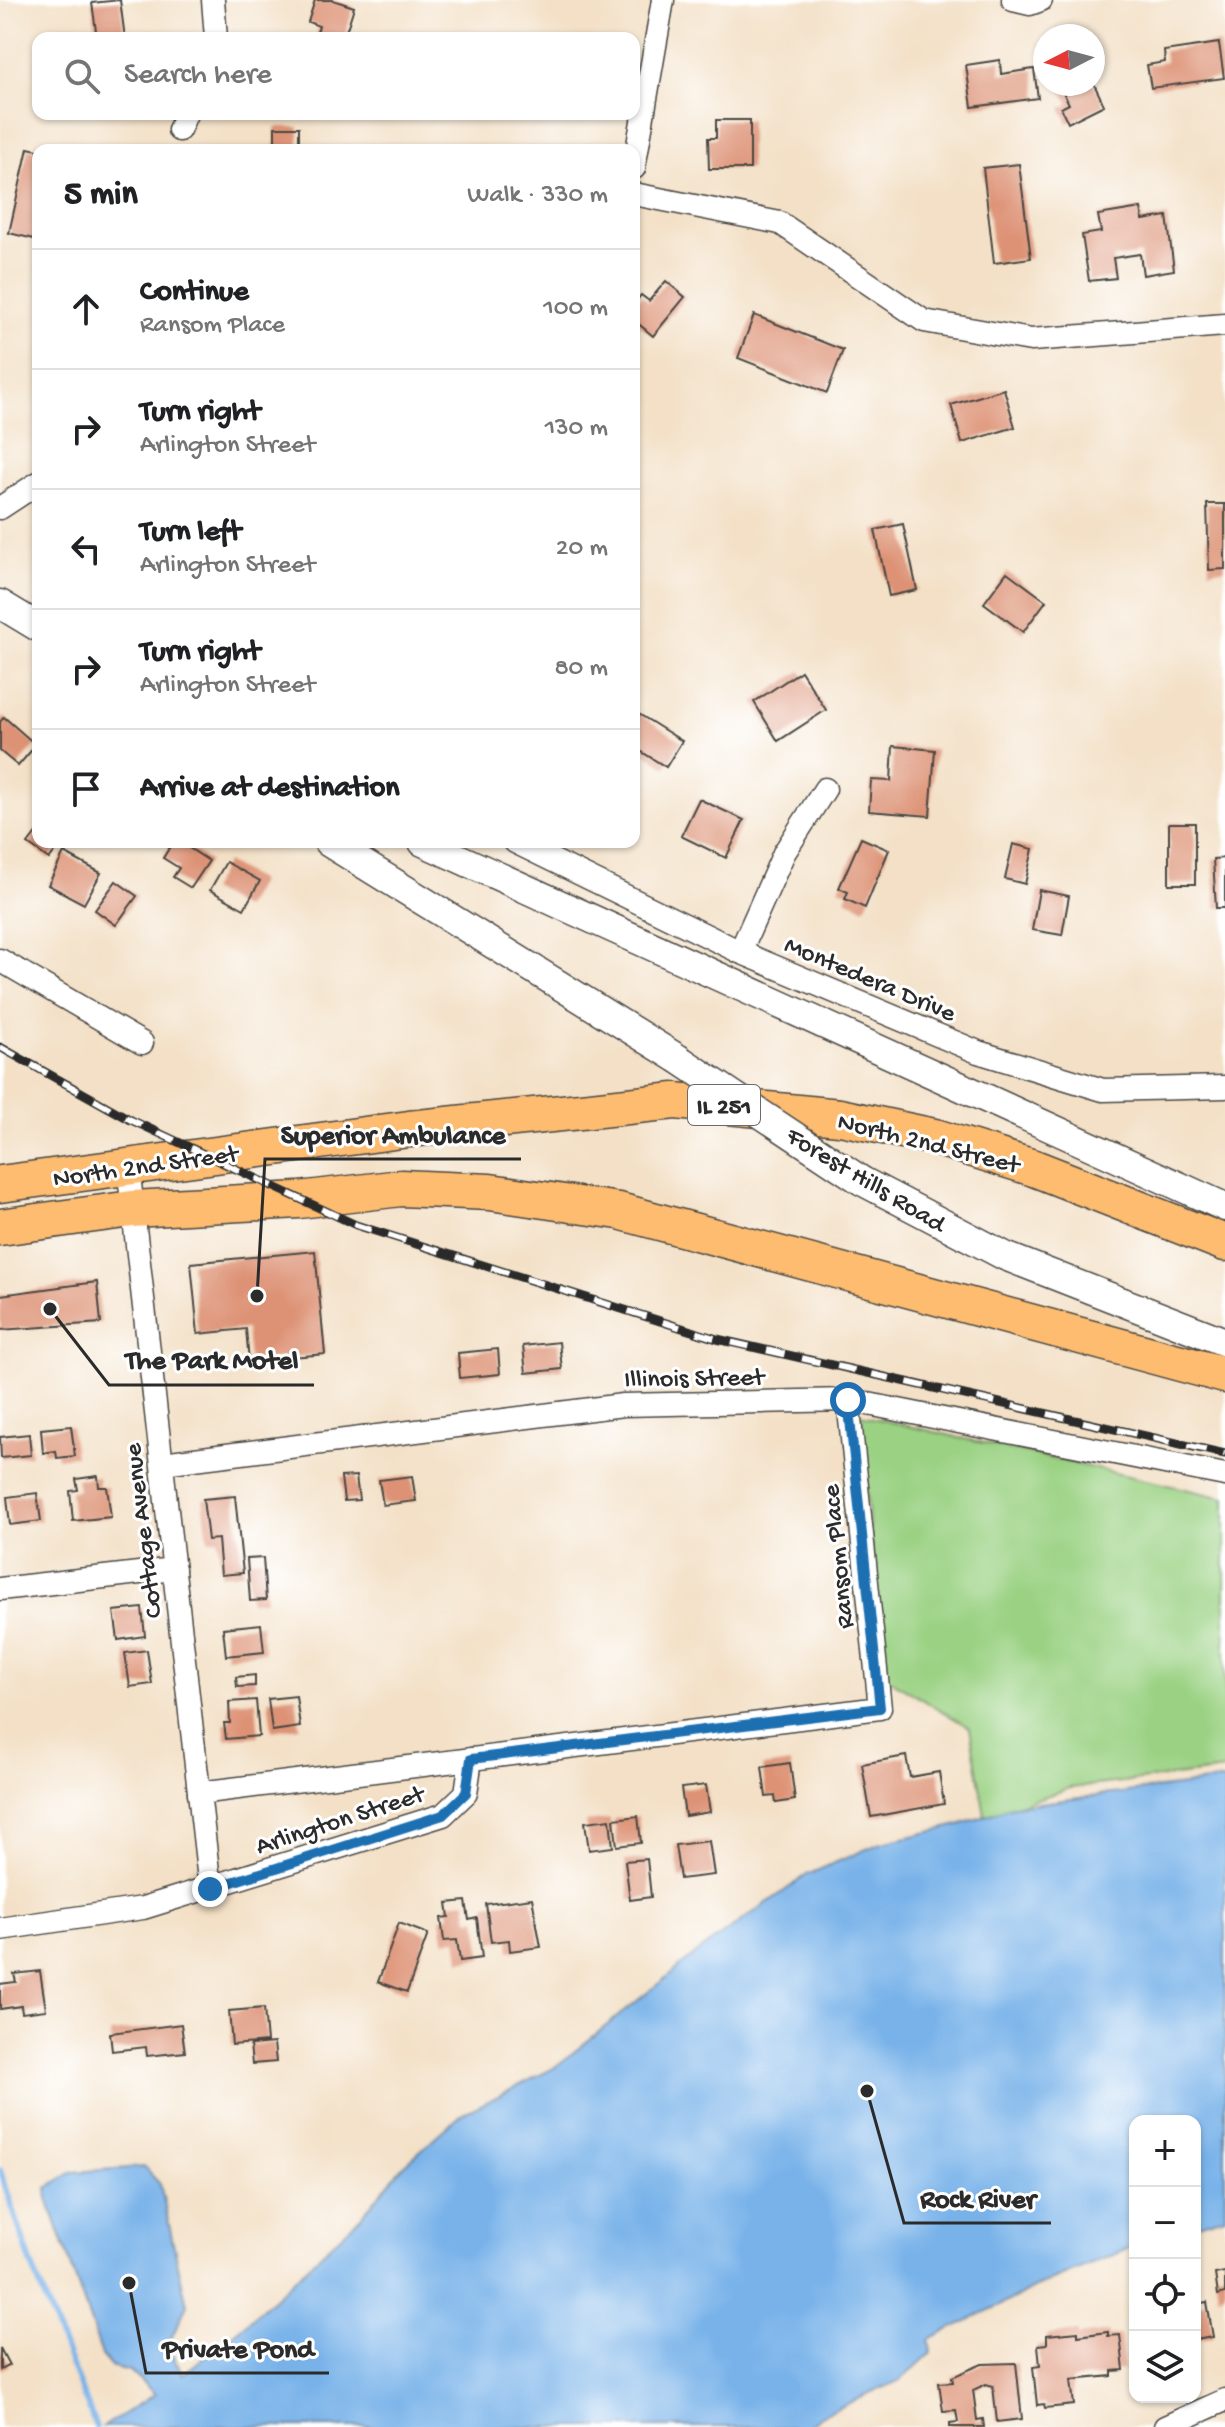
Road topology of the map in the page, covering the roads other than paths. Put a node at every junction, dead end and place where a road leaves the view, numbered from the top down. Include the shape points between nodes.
1 (213, 0) edge
2 (663, 0) edge
3 (1013, 0) edge
4 (1041, 0) edge
5 (216, 32) edge
6 (638, 144) edge
7 (640, 195) edge
8 (1225, 325) edge
9 (32, 487) edge
10 (0, 508) edge
11 (825, 789) dead end
12 (338, 848) edge
13 (436, 848) edge
14 (527, 848) edge
15 (740, 952) junction
16 (0, 960) edge
17 (142, 1043) dead end
18 (1225, 1087) edge
19 (128, 1166) junction
20 (0, 1184) edge
21 (1225, 1207) edge
22 (132, 1209) junction
23 (0, 1227) edge
24 (1225, 1243) edge
25 (1225, 1342) edge
26 (1225, 1375) edge
27 (848, 1400) junction
28 (162, 1463) junction
29 (1225, 1475) edge
30 (174, 1569) junction
31 (0, 1589) edge
32 (880, 1708) joint
33 (471, 1759) junction
34 (199, 1793) junction
35 (210, 1889) junction
36 (0, 1929) edge
37 (1225, 2400) edge
38 (1165, 2427) edge

1 - 5 street
2 - 6 street
3 - 4 street
7 - 8 street via 780,223 924,321 1031,340
9 - 10 street
11 - 15 street via 784,853
12 - 25 street, Forest Hills Road, bridge via 677,1058 862,1181 1005,1256
13 - 21 street
14 - 15 street, Montedera Drive
15 - 18 street, Montedera Drive via 978,1052 1103,1090
16 - 17 street
19 - 20 main road, North 2nd Street / IL 251
19 - 22 street, Cottage Avenue
19 - 24 main road, North 2nd Street / IL 251 via 675,1101 840,1117 935,1137 1034,1168
22 - 23 main road, North 2nd Street
22 - 26 main road, North 2nd Street via 299,1200 401,1188 490,1192 619,1211
22 - 28 street, Cottage Avenue
27 - 28 street, Illinois Street via 623,1405
27 - 29 street, Illinois Street
27 - 32 street, Ransom Place
28 - 30 street, Cottage Avenue
30 - 31 street
30 - 34 street, Cottage Avenue
32 - 33 street, Arlington Street
33 - 34 street, Arlington Street
33 - 35 street, Arlington Street via 466,1793 443,1815
34 - 35 street, Cottage Avenue
35 - 36 street, Arlington Street via 143,1908
37 - 38 street

